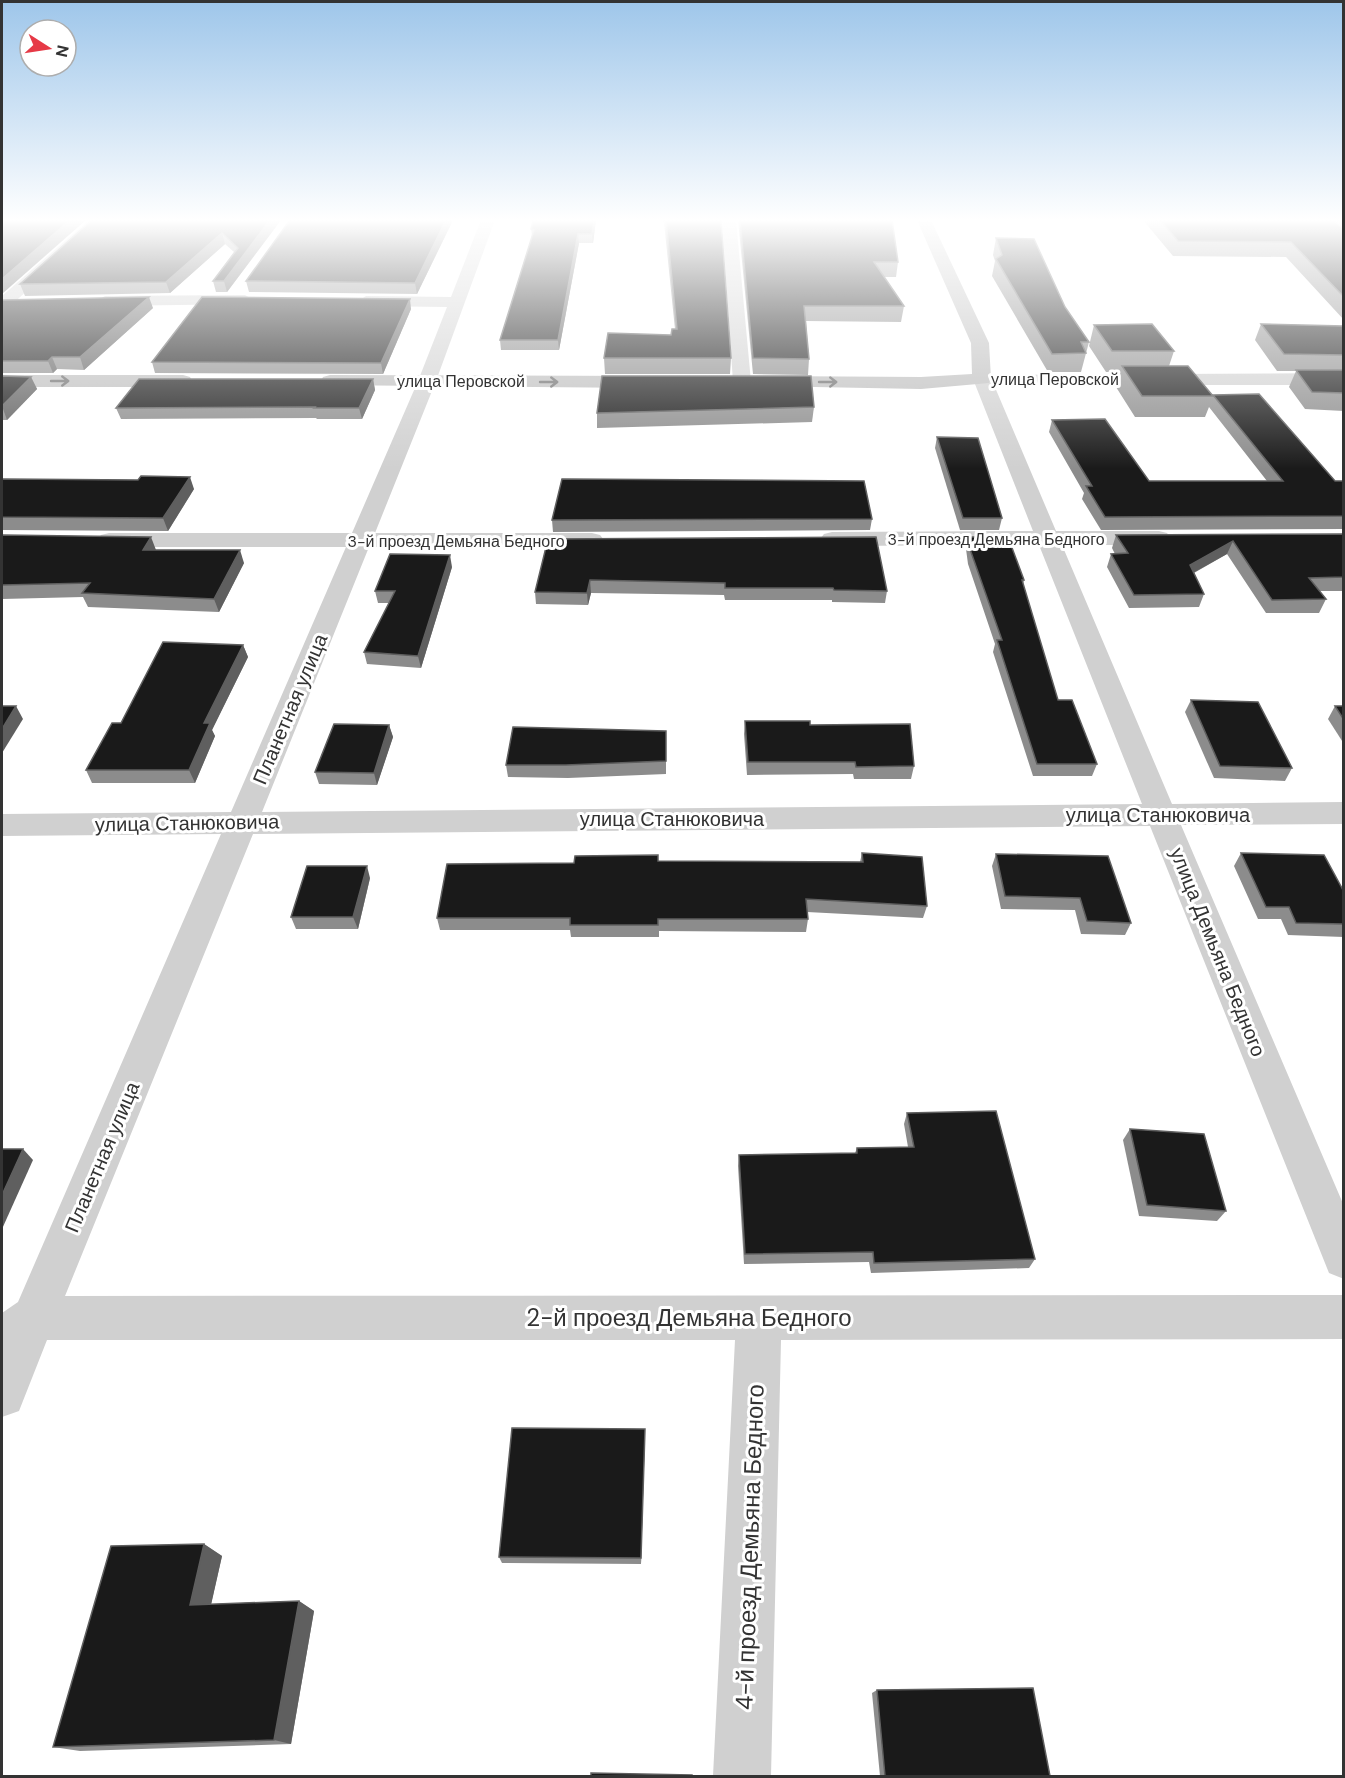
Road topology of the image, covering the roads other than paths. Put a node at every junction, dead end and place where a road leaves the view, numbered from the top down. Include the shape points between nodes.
1 (457, 303) edge
2 (736, 303) edge
3 (961, 303) edge
4 (981, 379) junction
5 (1344, 379) edge
6 (2, 381) edge
7 (202, 381) edge
8 (309, 381) edge
9 (427, 381) junction
10 (661, 382) edge
11 (719, 382) edge
12 (742, 382) junction
13 (1047, 538) junction
14 (1178, 538) edge
15 (810, 539) edge
16 (85, 540) edge
17 (609, 540) edge
18 (360, 542) junction
19 (1344, 813) edge
20 (1162, 815) junction
21 (243, 822) junction
22 (2, 825) edge
23 (1344, 1258) edge
24 (1344, 1317) edge
25 (759, 1318) junction
26 (18, 1329) edge
27 (2, 1394) edge
28 (742, 1776) edge

1 - 9 street, Планетная улица
2 - 12 street
3 - 4 main road, улица Демьяна Бедного via 980,344
4 - 5 street, улица Перовской
12 -> 4 main road via 921,383
4 - 13 street, улица Демьяна Бедного
6 -> 7 main road
8 - 9 main road, улица Перовской
9 -> 10 main road, улица Перовской
9 - 18 street, Планетная улица
11 - 12 main road
13 - 14 street, 3-й проезд Демьяна Бедного
13 - 15 street, 3-й проезд Демьяна Бедного
13 - 20 street, улица Демьяна Бедного
16 - 18 street, 3-й проезд Демьяна Бедного
17 - 18 street, 3-й проезд Демьяна Бедного
18 - 21 street, Планетная улица
19 - 20 street, улица Станюковича
20 - 21 street, улица Станюковича
20 - 23 street, улица Демьяна Бедного
21 - 22 street, улица Станюковича
21 - 26 street, Планетная улица
24 - 25 street, 2-й проезд Демьяна Бедного
25 - 26 street, 2-й проезд Демьяна Бедного
25 - 28 street, 4-й проезд Демьяна Бедного
26 - 27 street, Планетная улица

